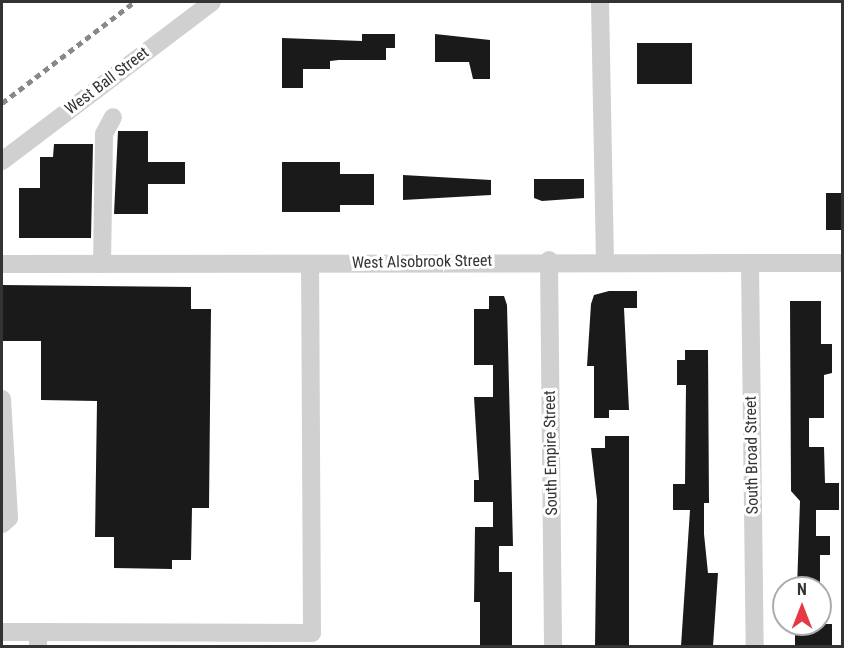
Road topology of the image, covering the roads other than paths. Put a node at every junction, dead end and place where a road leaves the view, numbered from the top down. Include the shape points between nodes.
1 (212, 2) edge
2 (600, 2) edge
3 (113, 117) dead end
4 (2, 160) edge
5 (549, 260) junction
6 (605, 261) junction
7 (750, 263) junction
8 (843, 263) edge
9 (2, 264) edge
10 (102, 264) junction
11 (310, 264) junction
12 (2, 399) edge
13 (2, 524) edge
14 (2, 632) edge
15 (38, 639) edge
16 (154, 640) edge
17 (553, 646) edge
18 (755, 646) edge

1 - 4 street, West Ball Street
2 - 6 street
3 - 10 street via 104,134
5 - 6 street, West Alsobrook Street
5 - 11 street, West Alsobrook Street
5 - 17 street, South Empire Street
6 - 7 street, West Alsobrook Street
7 - 8 street, West Alsobrook Street
7 - 18 street, South Broad Street
9 - 10 street, West Alsobrook Street
10 - 11 street, West Alsobrook Street
11 - 16 street via 312,633
12 - 13 street via 9,518
14 - 15 street
15 - 16 street

